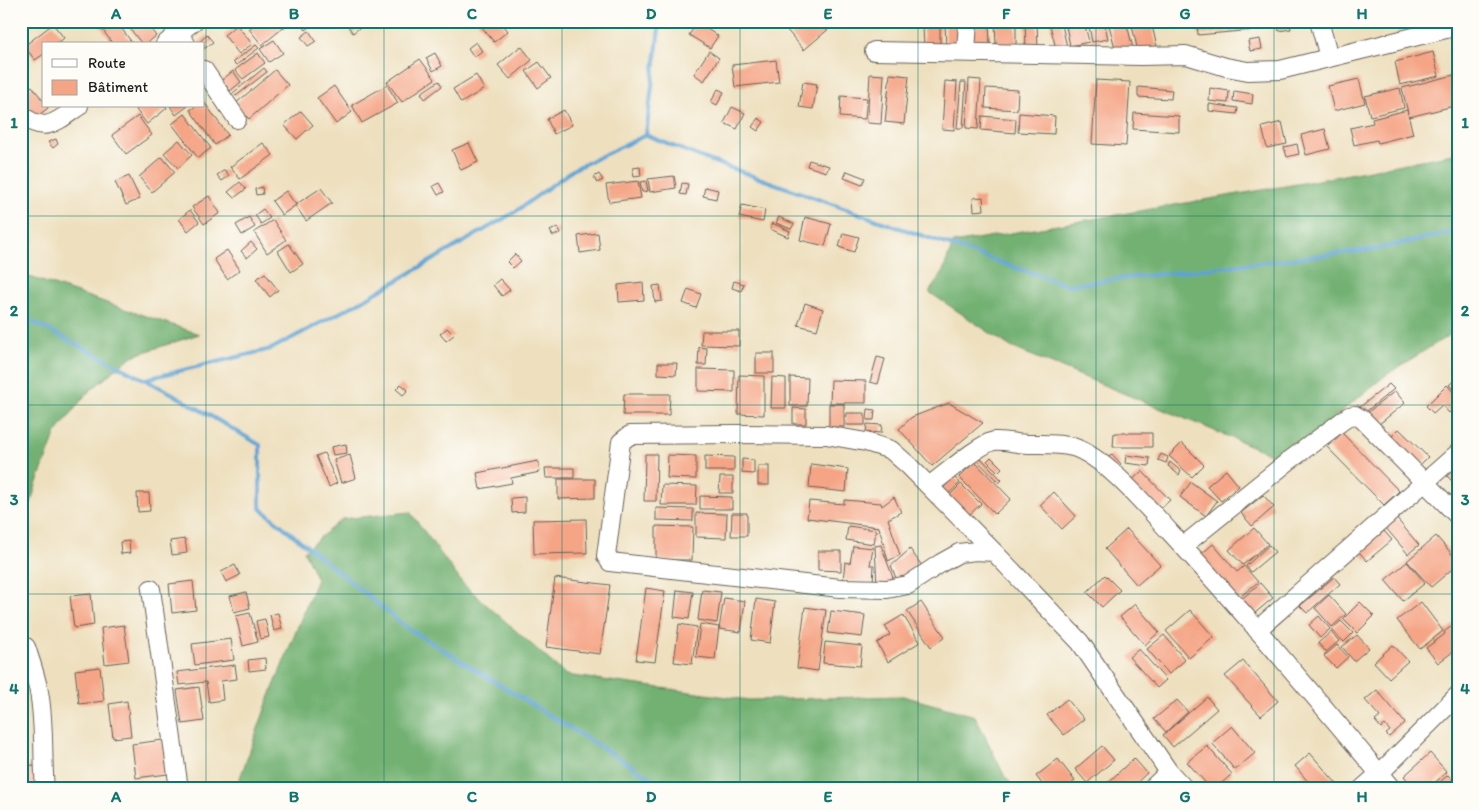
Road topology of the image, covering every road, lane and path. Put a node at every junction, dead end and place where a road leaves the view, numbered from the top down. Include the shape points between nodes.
1 (194, 21) edge
2 (968, 21) edge
3 (1319, 21) edge
4 (1457, 24) edge
5 (175, 36) edge
6 (874, 51) dead end
7 (966, 52) junction
8 (1329, 57) junction
9 (205, 71) edge
10 (76, 108) edge
11 (21, 114) edge
12 (238, 119) dead end
13 (1458, 454) edge
14 (1425, 482) junction
15 (929, 486) junction
16 (1458, 516) edge
17 (1183, 546) junction
18 (994, 552) junction
19 (150, 589) dead end
20 (1257, 630) junction
21 (26, 647) dead end
22 (1458, 695) edge
23 (1169, 772) junction
24 (1379, 774) junction
25 (45, 789) edge
26 (179, 789) edge
27 (1151, 789) edge
28 (1185, 789) edge
29 (1362, 789) edge
30 (1392, 789) edge

1 - 5 street
2 - 7 street
3 - 8 street
4 - 8 street
6 - 7 street
7 - 8 street via 1186,55 1226,68 1248,71 1280,70
9 - 12 street
10 - 11 street via 59,121 45,126 37,125
13 - 14 street
14 - 16 street
14 - 17 street via 1362,419 1349,416
14 - 20 street
15 - 17 street via 983,446 994,442 1051,443 1073,447 1087,453 1127,486
15 - 18 street
15 - 18 street via 891,450 826,435 630,434 621,442 606,556 610,562 840,588 887,589 908,585 959,554
17 - 20 street
18 - 23 street via 1080,642
19 - 26 street
20 - 24 street
21 - 25 street via 40,693
22 - 24 street
23 - 27 street
23 - 28 street
24 - 29 street
24 - 30 street

